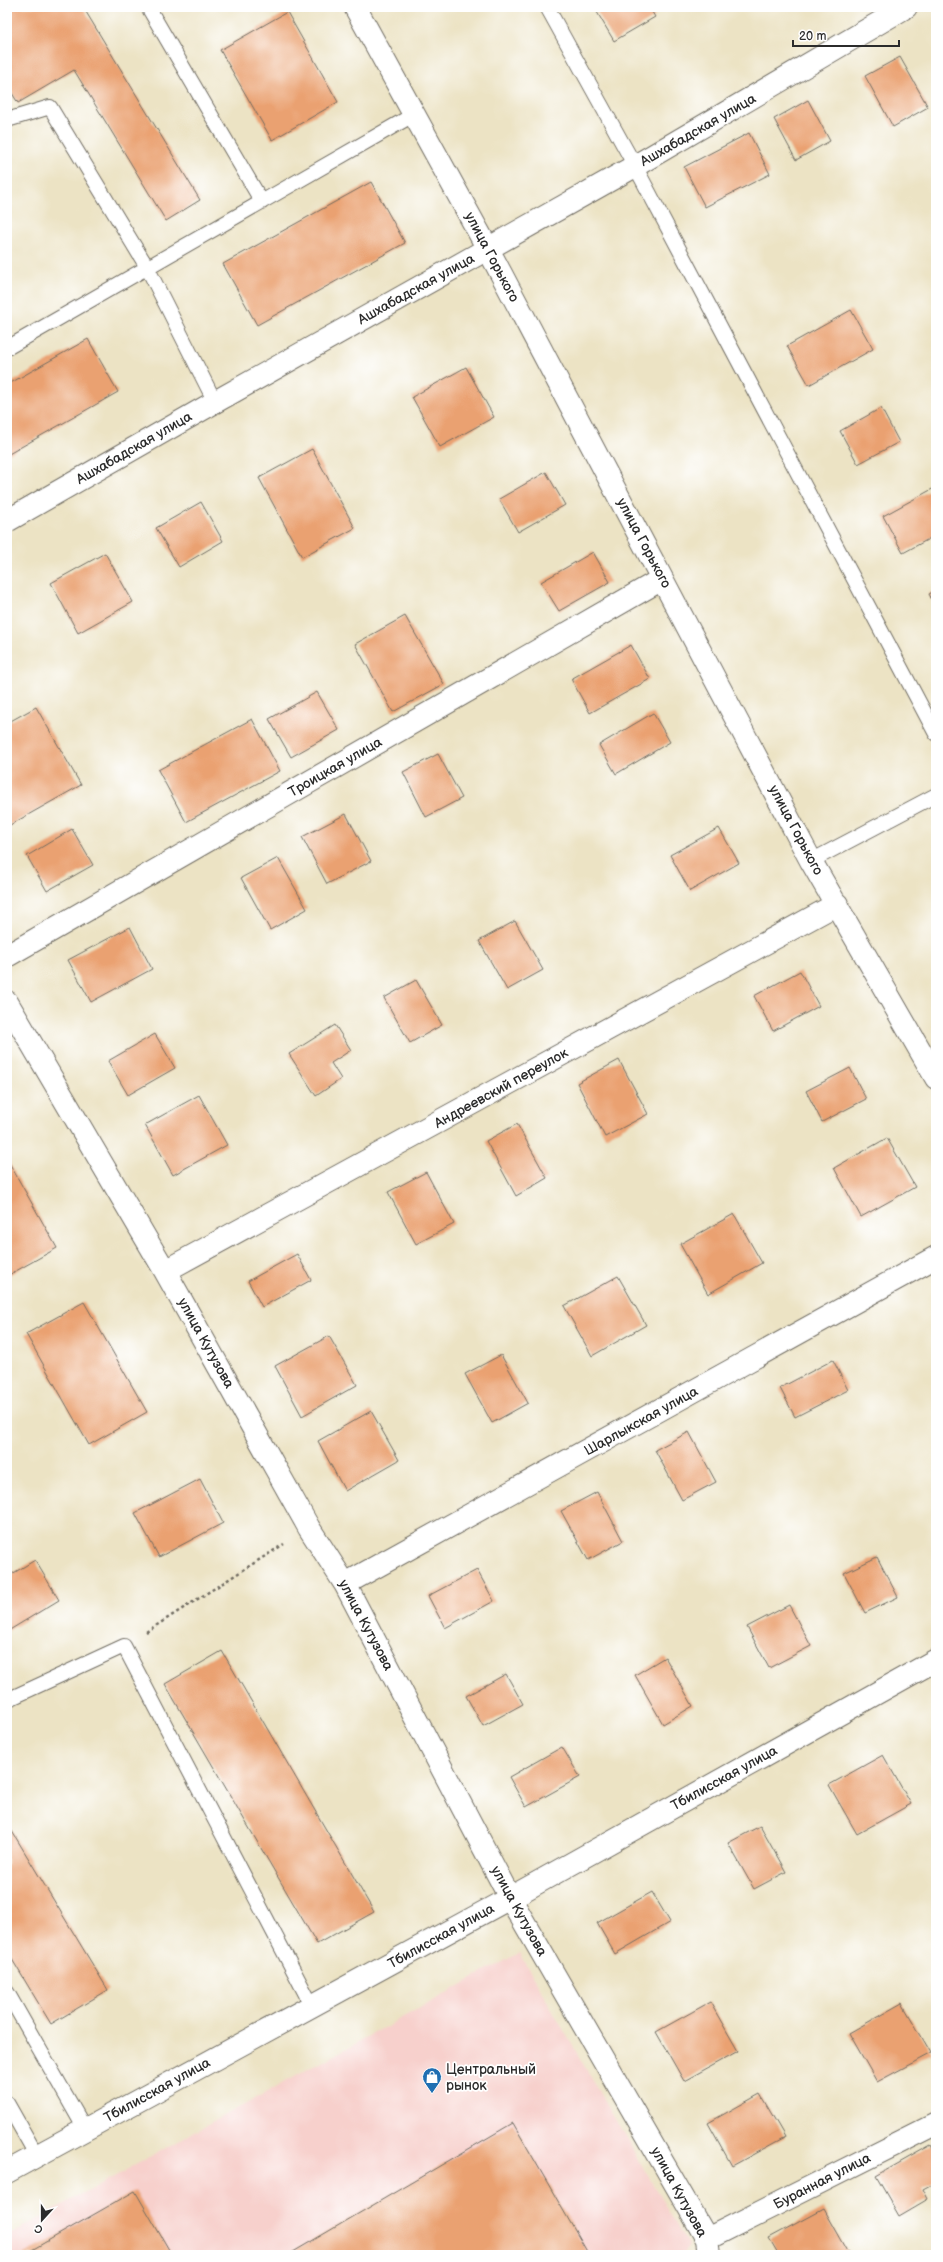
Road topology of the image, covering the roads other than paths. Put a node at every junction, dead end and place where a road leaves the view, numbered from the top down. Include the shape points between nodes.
1 (148, 7) edge
2 (355, 7) edge
3 (547, 7) edge
4 (906, 7) edge
5 (413, 115) junction
6 (7, 120) edge
7 (635, 166) junction
8 (262, 202) junction
9 (488, 249) junction
10 (147, 268) junction
11 (7, 348) edge
12 (215, 402) junction
13 (7, 521) edge
14 (662, 579) junction
15 (936, 734) edge
16 (936, 795) edge
17 (811, 861) junction
18 (837, 904) junction
19 (7, 956) edge
20 (7, 1002) edge
21 (936, 1078) edge
22 (936, 1257) edge
23 (165, 1271) junction
24 (345, 1584) junction
25 (936, 1660) edge
26 (7, 1700) edge
27 (510, 1898) junction
28 (7, 1992) edge
29 (312, 2006) junction
30 (7, 2103) edge
31 (936, 2124) edge
32 (86, 2129) junction
33 (37, 2156) junction
34 (7, 2172) edge
35 (708, 2247) edge

1 - 8 lane
2 - 5 street, улица Горького
3 - 7 lane
4 - 7 street, Ашхабадская улица
5 - 8 lane
5 - 9 street, улица Горького
6 - 10 lane via 50,107
7 - 9 street, Ашхабадская улица
7 - 15 lane
8 - 10 lane
9 - 12 street, Ашхабадская улица
9 - 14 street, улица Горького
10 - 11 lane
10 - 12 lane
12 - 13 street, Ашхабадская улица
14 - 17 street, улица Горького
14 - 19 street, Троицкая улица
16 - 17 lane
17 - 18 street, улица Горького
18 - 21 street, улица Горького
18 - 23 street, Андреевский переулок
20 - 23 street, улица Кутузова
22 - 24 street, Шарлыкская улица
23 - 24 street, улица Кутузова via 309,1528
24 - 27 street, улица Кутузова
25 - 27 street, Тбилисская улица
26 - 29 lane via 124,1646
27 - 29 street, Тбилисская улица
27 - 35 street, улица Кутузова
28 - 32 lane
29 - 32 street, Тбилисская улица
30 - 33 lane
31 - 35 street, Буранная улица
32 - 33 street, Тбилисская улица
33 - 34 street, Тбилисская улица

